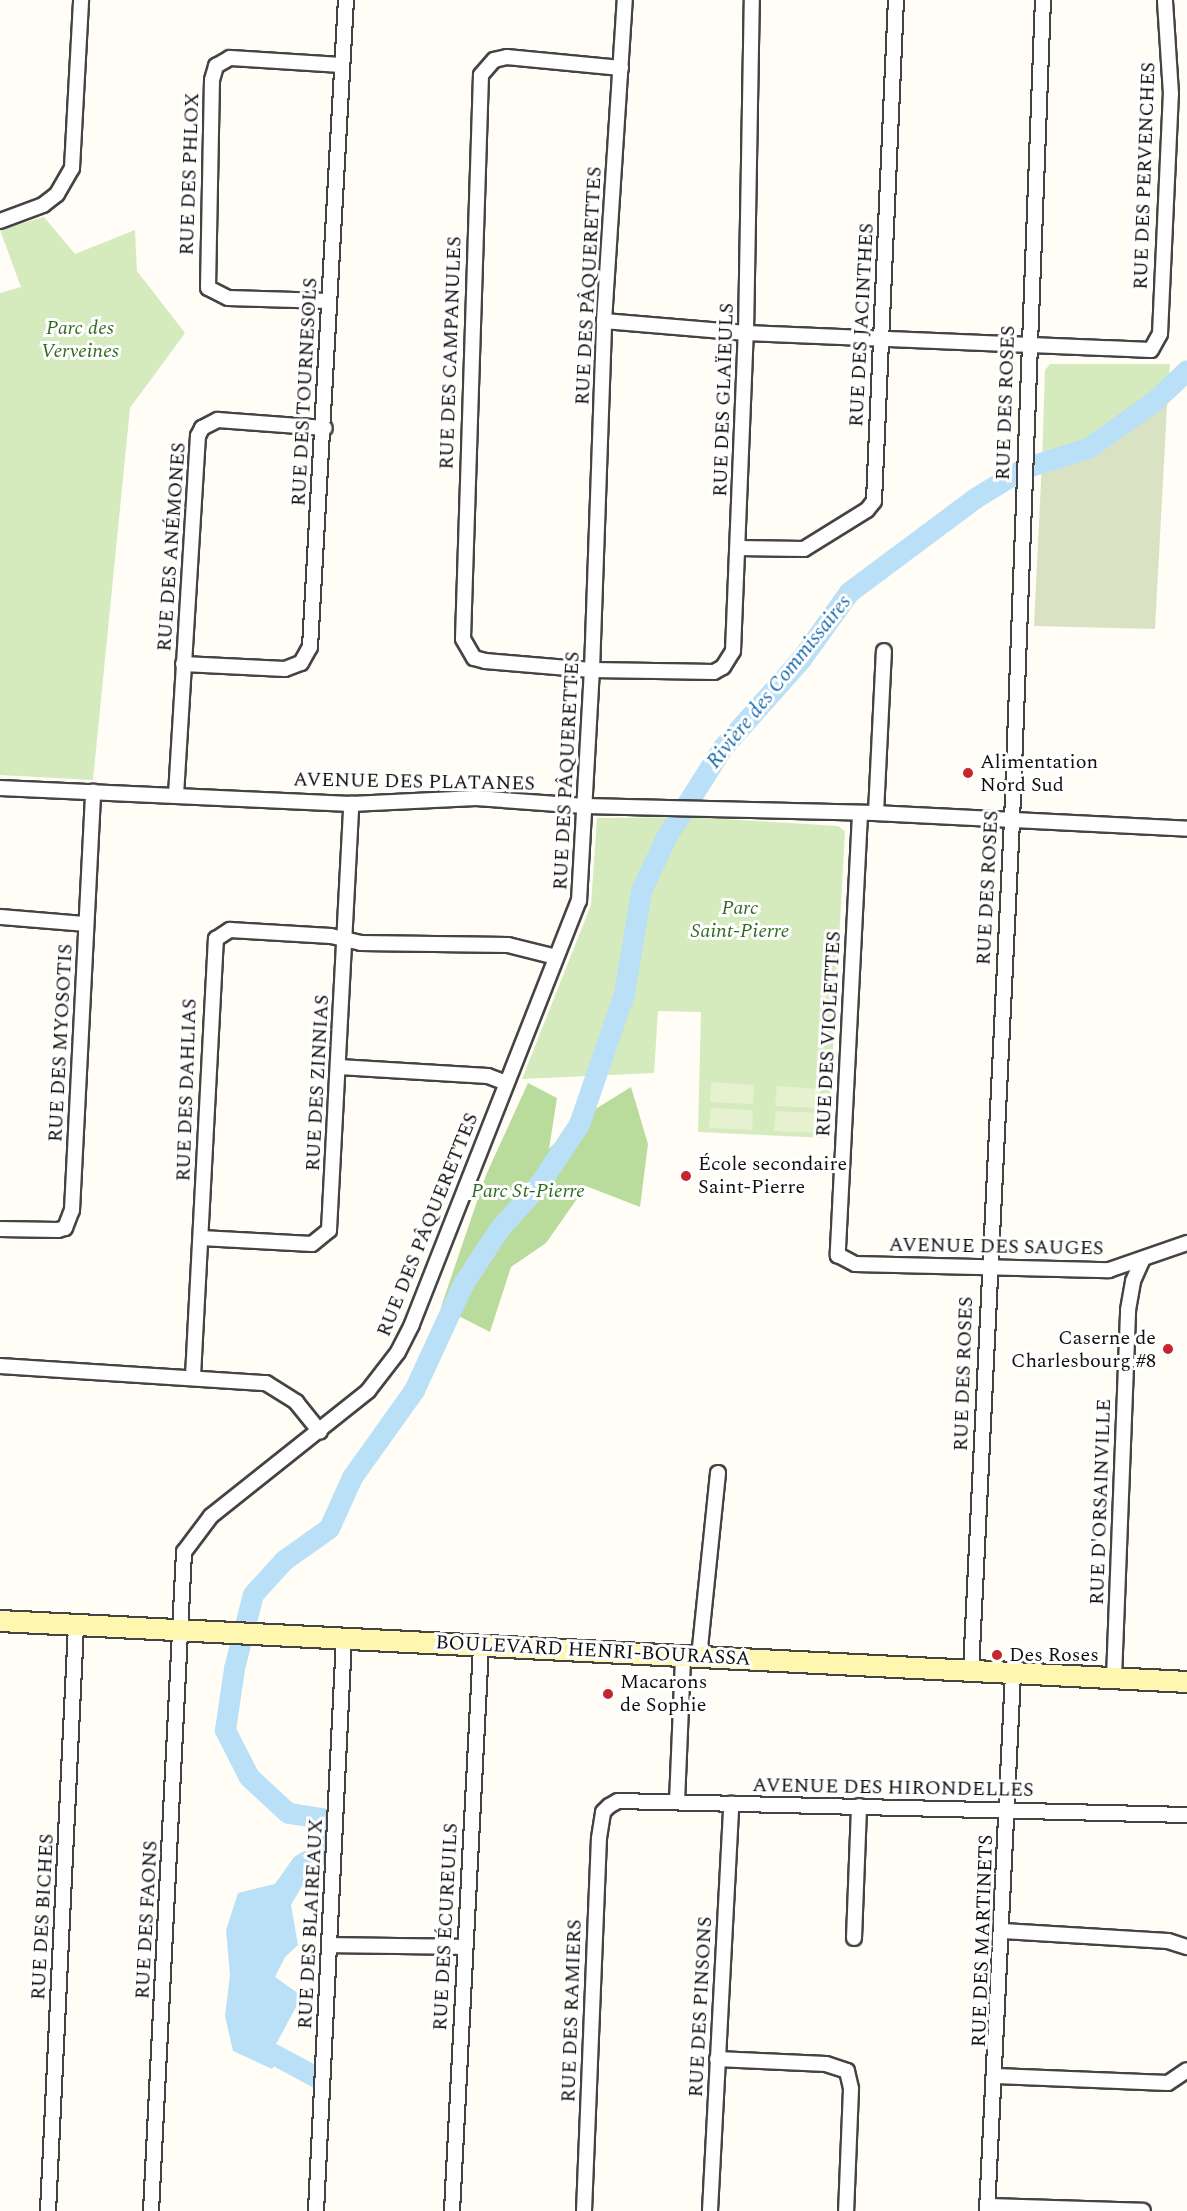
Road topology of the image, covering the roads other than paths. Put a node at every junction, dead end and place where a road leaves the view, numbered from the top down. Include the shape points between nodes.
1 (81, 0) edge
2 (346, 0) edge
3 (625, 0) edge
4 (752, 0) edge
5 (896, 0) edge
6 (1043, 0) edge
7 (1165, 0) edge
8 (342, 65) junction
9 (621, 68) junction
10 (0, 221) edge
11 (329, 301) junction
12 (604, 321) junction
13 (746, 333) junction
14 (881, 340) junction
15 (1028, 347) junction
16 (325, 428) junction
17 (738, 548) junction
18 (884, 651) dead end
19 (183, 664) junction
20 (592, 670) junction
21 (0, 788) edge
22 (93, 792) junction
23 (176, 795) junction
24 (351, 804) junction
25 (585, 806) junction
26 (876, 813) junction
27 (860, 814) junction
28 (1012, 821) junction
29 (1187, 829) edge
30 (0, 917) edge
31 (86, 924) junction
32 (344, 940) junction
33 (556, 957) junction
34 (339, 1067) junction
35 (506, 1083) junction
36 (0, 1229) edge
37 (201, 1238) junction
38 (1187, 1243) edge
39 (838, 1255) joint
40 (1143, 1259) junction
41 (988, 1266) junction
42 (0, 1366) edge
43 (193, 1376) junction
44 (320, 1432) junction
45 (718, 1473) dead end
46 (0, 1621) edge
47 (76, 1625) junction
48 (182, 1630) junction
49 (344, 1639) junction
50 (481, 1646) junction
51 (691, 1656) junction
52 (971, 1671) junction
53 (1013, 1673) junction
54 (1114, 1678) junction
55 (1187, 1682) edge
56 (677, 1802) junction
57 (731, 1804) junction
58 (860, 1806) junction
59 (1008, 1809) junction
60 (603, 1812) joint
61 (1187, 1815) edge
62 (1003, 1931) junction
63 (854, 1938) dead end
64 (330, 1945) junction
65 (465, 1947) junction
66 (1187, 1947) edge
67 (717, 2059) junction
68 (1187, 2070) edge
69 (996, 2076) junction
70 (987, 2208) edge
71 (48, 2211) edge
72 (151, 2211) edge
73 (316, 2211) edge
74 (452, 2211) edge
75 (584, 2211) edge
76 (710, 2211) edge
77 (846, 2211) edge
78 (1143, 2211) edge

1 - 10 street via 72,168 57,194 43,205
2 - 8 street, RUE DES TOURNESOLS
3 - 9 street, RUE DES PÂQUERETTES
4 - 13 street, RUE DES GLAÏEULS
5 - 14 street, RUE DES JACINTHES
6 - 15 street, RUE DES ROSES
7 - 15 street, RUE DES PERVENCHES via 1170,105 1160,334 1151,350
8 - 11 street, RUE DES TOURNESOLS
8 - 11 street, RUE DES PHLOX via 230,58 216,66 212,80 208,288 228,298
9 - 12 street, RUE DES PÂQUERETTES
9 - 20 street, RUE DES CAMPANULES via 507,57 486,66 478,88 463,639 474,658 485,661
11 - 16 street, RUE DES TOURNESOLS
12 - 13 street
12 - 20 street, RUE DES PÂQUERETTES
13 - 14 street
13 - 17 street, RUE DES GLAÏEULS
14 - 15 street
14 - 17 street, RUE DES JACINTHES via 874,501 867,510 804,549
15 - 28 street, RUE DES ROSES
16 - 19 street, RUE DES TOURNESOLS via 307,657 297,667 285,669
16 - 19 street, RUE DES ANÉMONES via 218,420 202,428 198,436
17 - 20 street, RUE DES GLAÏEULS via 733,651 723,667 701,672
18 - 26 street
19 - 23 street, RUE DES ANÉMONES
20 - 25 street, RUE DES PÂQUERETTES
21 - 22 street, AVENUE DES PLATANES
22 - 23 street, AVENUE DES PLATANES
22 - 31 street, RUE DES MYOSOTIS
23 - 24 street, AVENUE DES PLATANES
24 - 25 street, AVENUE DES PLATANES via 476,798
24 - 32 street, RUE DES ZINNIAS
25 - 27 street, AVENUE DES PLATANES
25 - 33 street, RUE DES PÂQUERETTES via 579,900
26 - 27 street, AVENUE DES PLATANES
26 - 28 street, AVENUE DES PLATANES
27 - 39 street, RUE DES VIOLETTES
28 - 29 street, AVENUE DES PLATANES
28 - 41 street, RUE DES ROSES
30 - 31 street
31 - 36 street, RUE DES MYOSOTIS via 70,1220 58,1230
32 - 33 street via 507,945
32 - 34 street, RUE DES ZINNIAS
32 - 37 street, RUE DES DAHLIAS via 230,930 216,939
33 - 35 street, RUE DES PÂQUERETTES
34 - 35 street via 488,1076
34 - 37 street, RUE DES ZINNIAS via 329,1230 312,1244
35 - 44 street, RUE DES PÂQUERETTES via 398,1352 368,1391
37 - 43 street, RUE DES DAHLIAS
38 - 40 street, AVENUE DES SAUGES
39 - 41 street, AVENUE DES SAUGES via 855,1264
40 - 41 street, AVENUE DES SAUGES via 1109,1270
40 - 54 street, RUE D'ORSAINVILLE via 1133,1281 1128,1310
41 - 52 street, RUE DES ROSES
42 - 43 street
43 - 44 street via 266,1383 296,1402
44 - 48 street, RUE DES PÂQUERETTES via 212,1516 188,1544 182,1564
45 - 51 street
46 - 47 main road, BOULEVARD HENRI-BOURASSA
47 - 48 main road, BOULEVARD HENRI-BOURASSA
47 - 71 street, RUE DES BICHES
48 - 49 main road, BOULEVARD HENRI-BOURASSA
48 - 72 street, RUE DES FAONS
49 - 50 main road, BOULEVARD HENRI-BOURASSA
49 - 64 street, RUE DES BLAIREAUX
50 - 51 main road, BOULEVARD HENRI-BOURASSA
50 - 65 street, RUE DES ÉCUREUILS
51 - 52 main road, BOULEVARD HENRI-BOURASSA
51 - 56 street
52 - 53 main road, BOULEVARD HENRI-BOURASSA
53 - 54 main road, BOULEVARD HENRI-BOURASSA
53 - 59 street, RUE DES MARTINETS
54 - 55 main road, BOULEVARD HENRI-BOURASSA
56 - 57 street, AVENUE DES HIRONDELLES
56 - 60 street, AVENUE DES HIRONDELLES via 618,1801
57 - 58 street, AVENUE DES HIRONDELLES
57 - 67 street, RUE DES PINSONS
58 - 59 street, AVENUE DES HIRONDELLES
58 - 63 street
59 - 61 street, AVENUE DES HIRONDELLES
59 - 62 street, RUE DES MARTINETS
60 - 75 street, RUE DES RAMIERS
62 - 66 street via 1168,1941
62 - 69 street, RUE DES MARTINETS
64 - 65 street
64 - 73 street, RUE DES BLAIREAUX
65 - 74 street, RUE DES ÉCUREUILS
67 - 76 street, RUE DES PINSONS
67 - 77 street via 826,2064 847,2071 851,2089
68 - 69 street via 1168,2083
69 - 70 street, RUE DES MARTINETS
70 - 78 street

